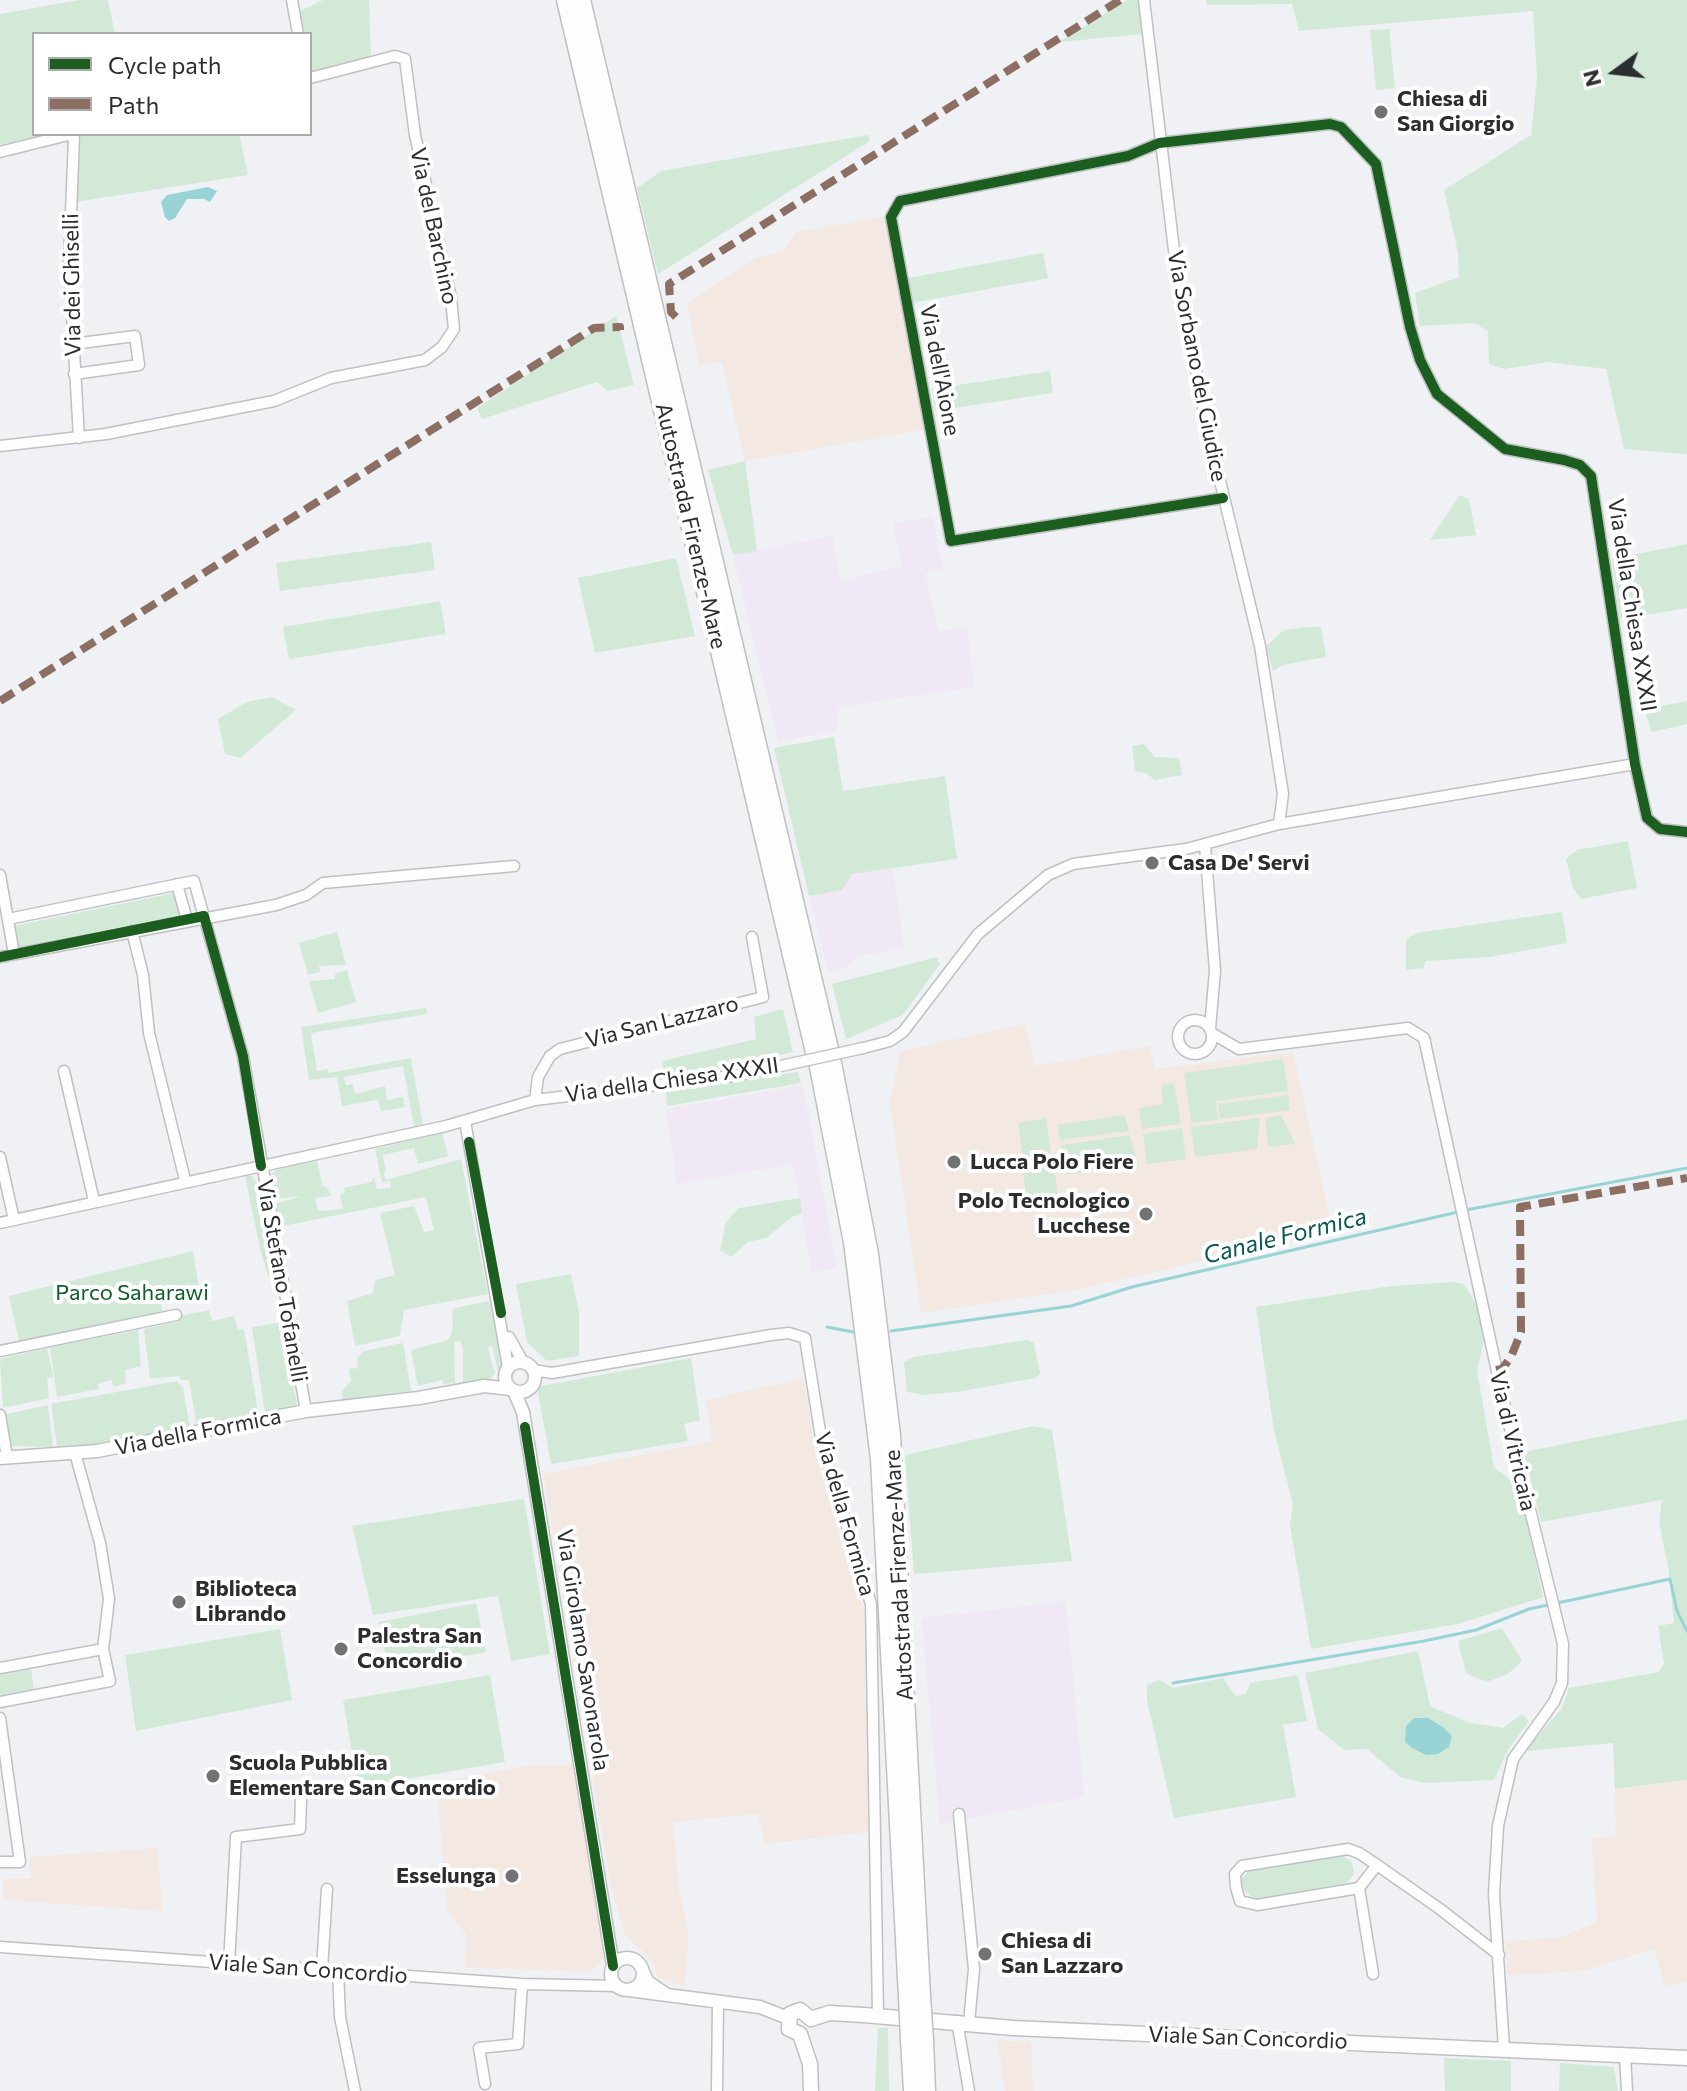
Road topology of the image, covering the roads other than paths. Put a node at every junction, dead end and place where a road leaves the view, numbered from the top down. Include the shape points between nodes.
1 (292, 0) edge
2 (566, 0) edge
3 (581, 0) edge
4 (1144, 0) edge
5 (298, 32) edge
6 (312, 77) edge
7 (64, 136) edge
8 (70, 136) edge
9 (1159, 143) junction
10 (0, 152) edge
11 (73, 344) junction
12 (74, 374) junction
13 (79, 438) junction
14 (0, 446) edge
15 (1223, 498) junction
16 (1635, 764) junction
17 (1279, 824) junction
18 (1687, 832) edge
19 (1205, 845) junction
20 (514, 866) dead end
21 (0, 875) edge
22 (177, 884) junction
23 (204, 916) junction
24 (8, 919) junction
25 (187, 920) junction
26 (132, 931) junction
27 (752, 937) dead end
28 (14, 954) junction
29 (0, 957) edge
30 (824, 1057) junction
31 (64, 1071) dead end
32 (535, 1100) junction
33 (465, 1121) junction
34 (0, 1157) edge
35 (261, 1166) junction
36 (185, 1180) junction
37 (94, 1201) junction
38 (14, 1220) junction
39 (0, 1223) edge
40 (176, 1315) dead end
41 (503, 1324) junction
42 (0, 1351) edge
43 (528, 1366) junction
44 (506, 1370) junction
45 (484, 1386) junction
46 (517, 1390) junction
47 (306, 1411) junction
48 (0, 1415) edge
49 (523, 1416) junction
50 (75, 1453) junction
51 (4, 1458) edge
52 (103, 1649) junction
53 (0, 1668) edge
54 (0, 1702) edge
55 (0, 1718) edge
56 (301, 1798) dead end
57 (959, 1814) dead end
58 (0, 1862) edge
59 (1377, 1865) junction
60 (1359, 1888) junction
61 (327, 1889) dead end
62 (603, 1896) junction
63 (0, 1947) edge
64 (1499, 1955) junction
65 (626, 1959) junction
66 (229, 1964) junction
67 (613, 1966) junction
68 (322, 1969) junction
69 (338, 1970) junction
70 (642, 1971) junction
71 (1373, 1974) dead end
72 (522, 1984) junction
73 (623, 1988) junction
74 (667, 1995) junction
75 (718, 2002) junction
76 (878, 2015) junction
77 (788, 2018) junction
78 (811, 2019) junction
79 (963, 2022) junction
80 (800, 2034) junction
81 (917, 2040) junction
82 (1504, 2049) junction
83 (1625, 2055) junction
84 (1687, 2058) edge
85 (485, 2084) dead end
86 (355, 2091) edge
87 (717, 2091) edge
88 (811, 2091) edge
89 (913, 2091) edge
90 (926, 2091) edge
91 (969, 2091) edge
92 (1627, 2091) edge

1 - 5 street
2 - 30 highway, Autostrada Firenze-Mare
3 - 30 highway, Autostrada Firenze-Mare
4 - 9 street, Via Sorbano del Giudice
6 - 13 street, Via del Barchino via 395,56 405,59 454,329 425,360 331,378 274,401
7 - 10 street
8 - 11 street, Via dei Ghiselli via 75,148 69,232
9 - 15 street, Via Sorbano del Giudice via 1187,327
9 - 15 street, Via dell'Aione via 1128,156 907,198 891,217 951,541
9 - 16 street, Via della Chiesa XXXII via 1330,124 1341,127 1376,164 1410,327 1437,394 1505,449 1572,463 1591,476
11 - 12 street, Via dei Ghiselli
11 - 12 street via 135,336 139,365
12 - 13 street, Via dei Ghiselli
13 - 14 street
15 - 17 street, Via Sorbano del Giudice via 1260,646 1283,794
16 - 17 street, Via della Chiesa XXXII
16 - 18 street, Via della Chiesa XXXII via 1647,818 1660,829
17 - 19 street, Via della Chiesa XXXII
19 - 32 street, Via della Chiesa XXXII, bridge via 1073,864 1048,875 978,934 903,1032 890,1041 781,1066
19 - 64 street, Via di Vitricaia via 1215,971 1211,1031 1239,1049 1408,1028 1424,1038 1563,1644 1562,1683 1540,1724 1517,1750 1504,1784 1495,1855
20 - 23 street via 323,883 286,902
21 - 24 street
22 - 23 street, Via Stefano Tofanelli via 194,881
22 - 24 street
22 - 25 street
23 - 25 street
23 - 35 street, Via Stefano Tofanelli via 243,1056
24 - 28 street
25 - 26 street
26 - 28 street
26 - 36 street via 149,1033
27 - 32 street, Via San Lazzaro via 763,997 560,1049 538,1077
28 - 29 street
30 - 81 highway, Autostrada Firenze-Mare, bridge via 869,1254 891,1435
31 - 37 street
32 - 33 street, Via della Chiesa XXXII
33 - 35 street, Via della Chiesa XXXII
33 - 41 street
34 - 38 street
35 - 36 street, Via della Chiesa XXXII
35 - 47 street, Via Stefano Tofanelli
36 - 37 street, Via della Chiesa XXXII
37 - 38 street, Via della Chiesa XXXII
38 - 39 street, Via della Chiesa XXXII
40 - 42 street
41 - 43 street
41 - 44 street
43 - 44 street, Via della Formica
43 - 46 street via 534,1383
43 - 76 street, Via della Formica via 552,1373 771,1335 805,1338 822,1444 871,1604
44 - 45 street, Via della Formica
44 - 46 street, Via Girolamo Savonarola
45 - 46 street, Via della Formica
45 - 47 street, Via della Formica
45 - 49 street via 512,1396
46 - 49 street, Via Girolamo Savonarola
47 - 50 street, Via della Formica
48 - 51 street, Via della Formica
49 - 62 street, Via Girolamo Savonarola
50 - 51 street, Via della Formica
50 - 52 street via 109,1599
52 - 53 street
52 - 54 street via 110,1681
55 - 58 street via 20,1862
56 - 66 street via 300,1829 236,1837
57 - 79 street via 974,1969
59 - 60 street
59 - 60 street via 1348,1849 1242,1866 1235,1874 1240,1901 1250,1904
59 - 64 street
60 - 71 street
61 - 68 street
62 - 65 street, Via Girolamo Savonarola
62 - 67 street, Via Girolamo Savonarola
63 - 66 street, Viale San Concordio
64 - 82 street, Via di Vitricaia
65 - 67 street
65 - 70 street via 637,1962
66 - 68 street, Viale San Concordio
67 - 73 street via 611,1974
68 - 69 street, Viale San Concordio
69 - 72 street, Viale San Concordio
69 - 86 street via 340,2017
70 - 73 street via 640,1982
70 - 74 street
72 - 73 street, Viale San Concordio
72 - 85 street via 518,2044 479,2048
73 - 74 street, Viale San Concordio
74 - 75 street, Viale San Concordio
75 - 77 street, Viale San Concordio via 760,2007
75 - 87 street
76 - 78 main road, Viale San Concordio via 829,2013
76 - 79 main road, Viale San Concordio
77 - 78 main road, Viale San Concordio via 800,2010
77 - 80 main road via 789,2029
78 - 80 main road
79 - 82 main road, Viale San Concordio
79 - 91 street
80 - 88 main road via 810,2064
81 - 89 highway, Autostrada Firenze-Mare
81 - 90 highway, Autostrada Firenze-Mare
82 - 83 main road, Viale San Concordio
83 - 84 main road, Viale San Concordio
83 - 92 street

